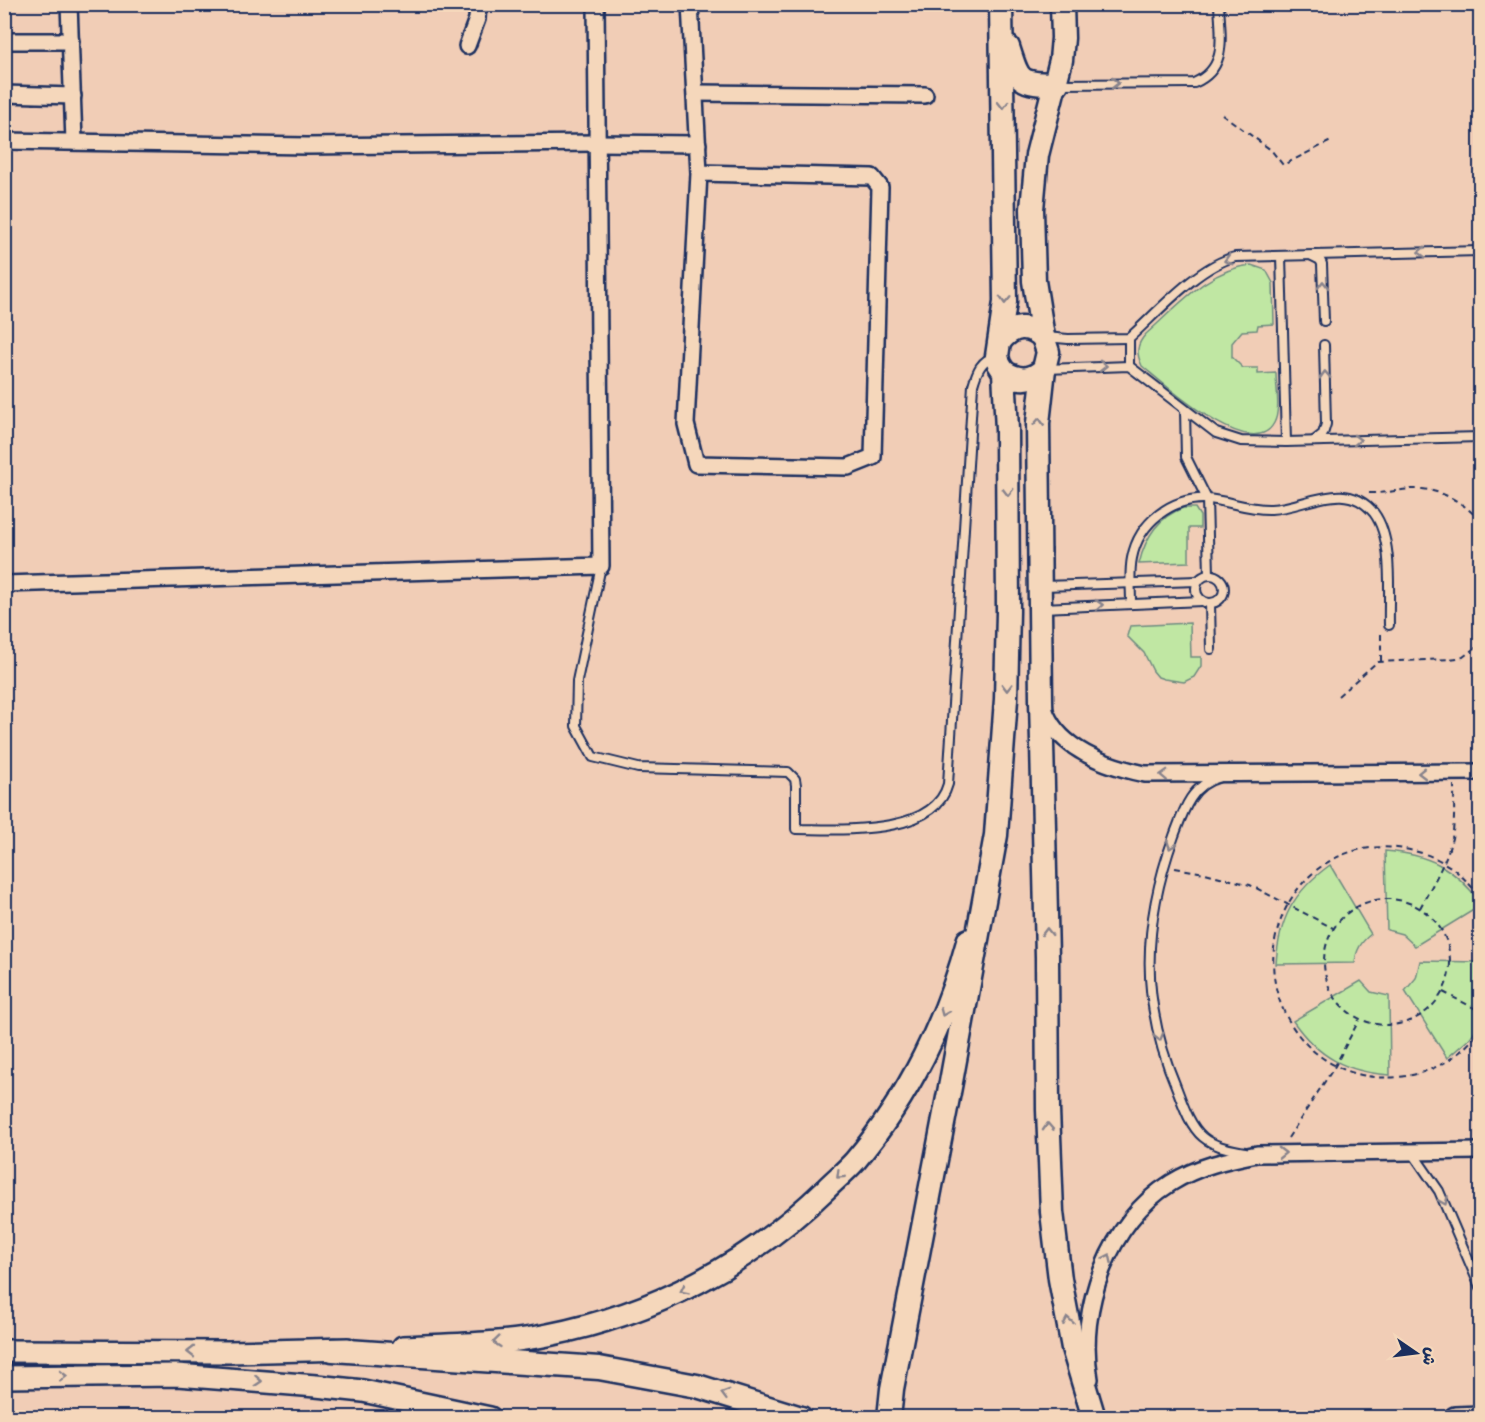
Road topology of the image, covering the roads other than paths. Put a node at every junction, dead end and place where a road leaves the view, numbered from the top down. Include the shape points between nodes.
1 (69, 4) edge
2 (478, 4) edge
3 (596, 4) edge
4 (690, 4) edge
5 (1001, 4) edge
6 (1062, 4) edge
7 (1219, 4) edge
8 (1002, 28) junction
9 (4, 41) edge
10 (71, 41) junction
11 (467, 46) dead end
12 (1057, 84) junction
13 (696, 93) junction
14 (4, 94) edge
15 (926, 95) dead end
16 (73, 96) junction
17 (4, 141) edge
18 (74, 142) junction
19 (597, 143) junction
20 (698, 144) junction
21 (699, 173) junction
22 (1480, 251) edge
23 (1310, 255) junction
24 (1281, 256) junction
25 (1324, 321) dead end
26 (1043, 337) junction
27 (1129, 338) junction
28 (1324, 345) dead end
29 (1001, 356) junction
30 (1129, 366) junction
31 (1044, 369) junction
32 (1185, 410) junction
33 (1480, 437) edge
34 (1312, 441) junction
35 (1286, 442) junction
36 (1207, 499) junction
37 (601, 566) junction
38 (1209, 574) junction
39 (1198, 581) junction
40 (1131, 583) junction
41 (4, 584) edge
42 (1040, 598) junction
43 (1206, 602) junction
44 (1131, 603) junction
45 (1389, 625) road end
46 (1211, 649) dead end
47 (1041, 700) junction
48 (1480, 772) edge
49 (1232, 775) junction
50 (996, 835) junction
51 (1480, 1151) edge
52 (1412, 1152) junction
53 (1257, 1154) junction
54 (1480, 1287) edge
55 (333, 1350) junction
56 (4, 1351) edge
57 (4, 1377) edge
58 (1480, 1417) edge
59 (490, 1418) edge
60 (801, 1418) edge
61 (889, 1418) edge
62 (1096, 1418) edge
63 (1455, 1418) edge

1 - 10 street
2 - 11 street
3 - 19 street
4 - 13 street
5 - 8 main road
6 - 12 main road via 1064,38
12 -> 7 lane via 1204,79 1216,65 1220,52
8 - 12 main road via 1020,78 1036,84
8 -> 29 main road via 1005,302
9 - 10 street
10 - 16 street
12 - 26 main road via 1042,130 1032,209 1034,281
13 - 15 street
13 - 20 street
14 - 16 street
16 - 18 street
17 - 18 street
18 - 19 street via 307,146
19 - 20 street
19 - 37 street
20 - 21 street
21 - 21 street via 686,424 696,464 848,467 873,458 880,188 872,177
22 -> 23 lane
23 - 24 lane
25 -> 23 lane via 1322,264
24 -> 27 lane via 1235,257 1211,266
24 - 35 lane
26 - 27 lane
26 - 29 main road via 1029,328 1013,329
26 - 31 main road via 1048,352
27 - 30 lane
34 -> 28 lane via 1323,434 1326,424
29 - 31 main road via 1020,379 1029,379
29 - 37 lane via 982,364 973,385 948,784 939,803 928,812 890,826 796,829 796,785 788,772 638,768 593,757 576,726 577,681
29 -> 50 main road via 1007,430 1008,622
31 -> 30 lane
30 - 32 lane
42 -> 31 main road via 1038,423
32 - 35 lane via 1215,434 1228,439
32 - 36 lane via 1186,457
34 -> 33 lane
34 - 35 lane
36 - 38 lane
36 - 40 lane via 1178,503 1151,521 1135,546
36 - 45 lane via 1268,509 1332,495 1368,508 1382,528
37 - 41 street
38 - 39 lane
38 - 43 lane via 1220,579 1224,588 1222,598
39 - 40 lane
39 - 43 lane via 1196,595
40 - 42 lane
40 - 44 lane
42 -> 44 lane
42 - 47 main road
43 - 44 lane
43 - 46 lane
49 -> 47 street via 1145,774 1120,769 1077,748 1059,734 1048,720
62 -> 47 main road via 1073,1348 1052,1212
48 -> 49 street
49 -> 53 lane via 1202,784 1177,826 1153,911 1148,953 1150,990 1168,1069 1194,1127 1223,1148
50 -> 55 street via 956,982 929,1046 896,1105 855,1161 757,1248 656,1304 548,1335 492,1343
50 - 61 main road
51 - 52 street
53 -> 52 street
52 -> 54 lane via 1439,1191
62 -> 53 street via 1087,1339 1092,1304 1114,1244 1152,1197 1171,1183 1222,1161
55 -> 56 street
60 -> 55 main road via 697,1386 599,1368
57 -> 59 street via 177,1375 316,1386 363,1390
58 - 63 street

